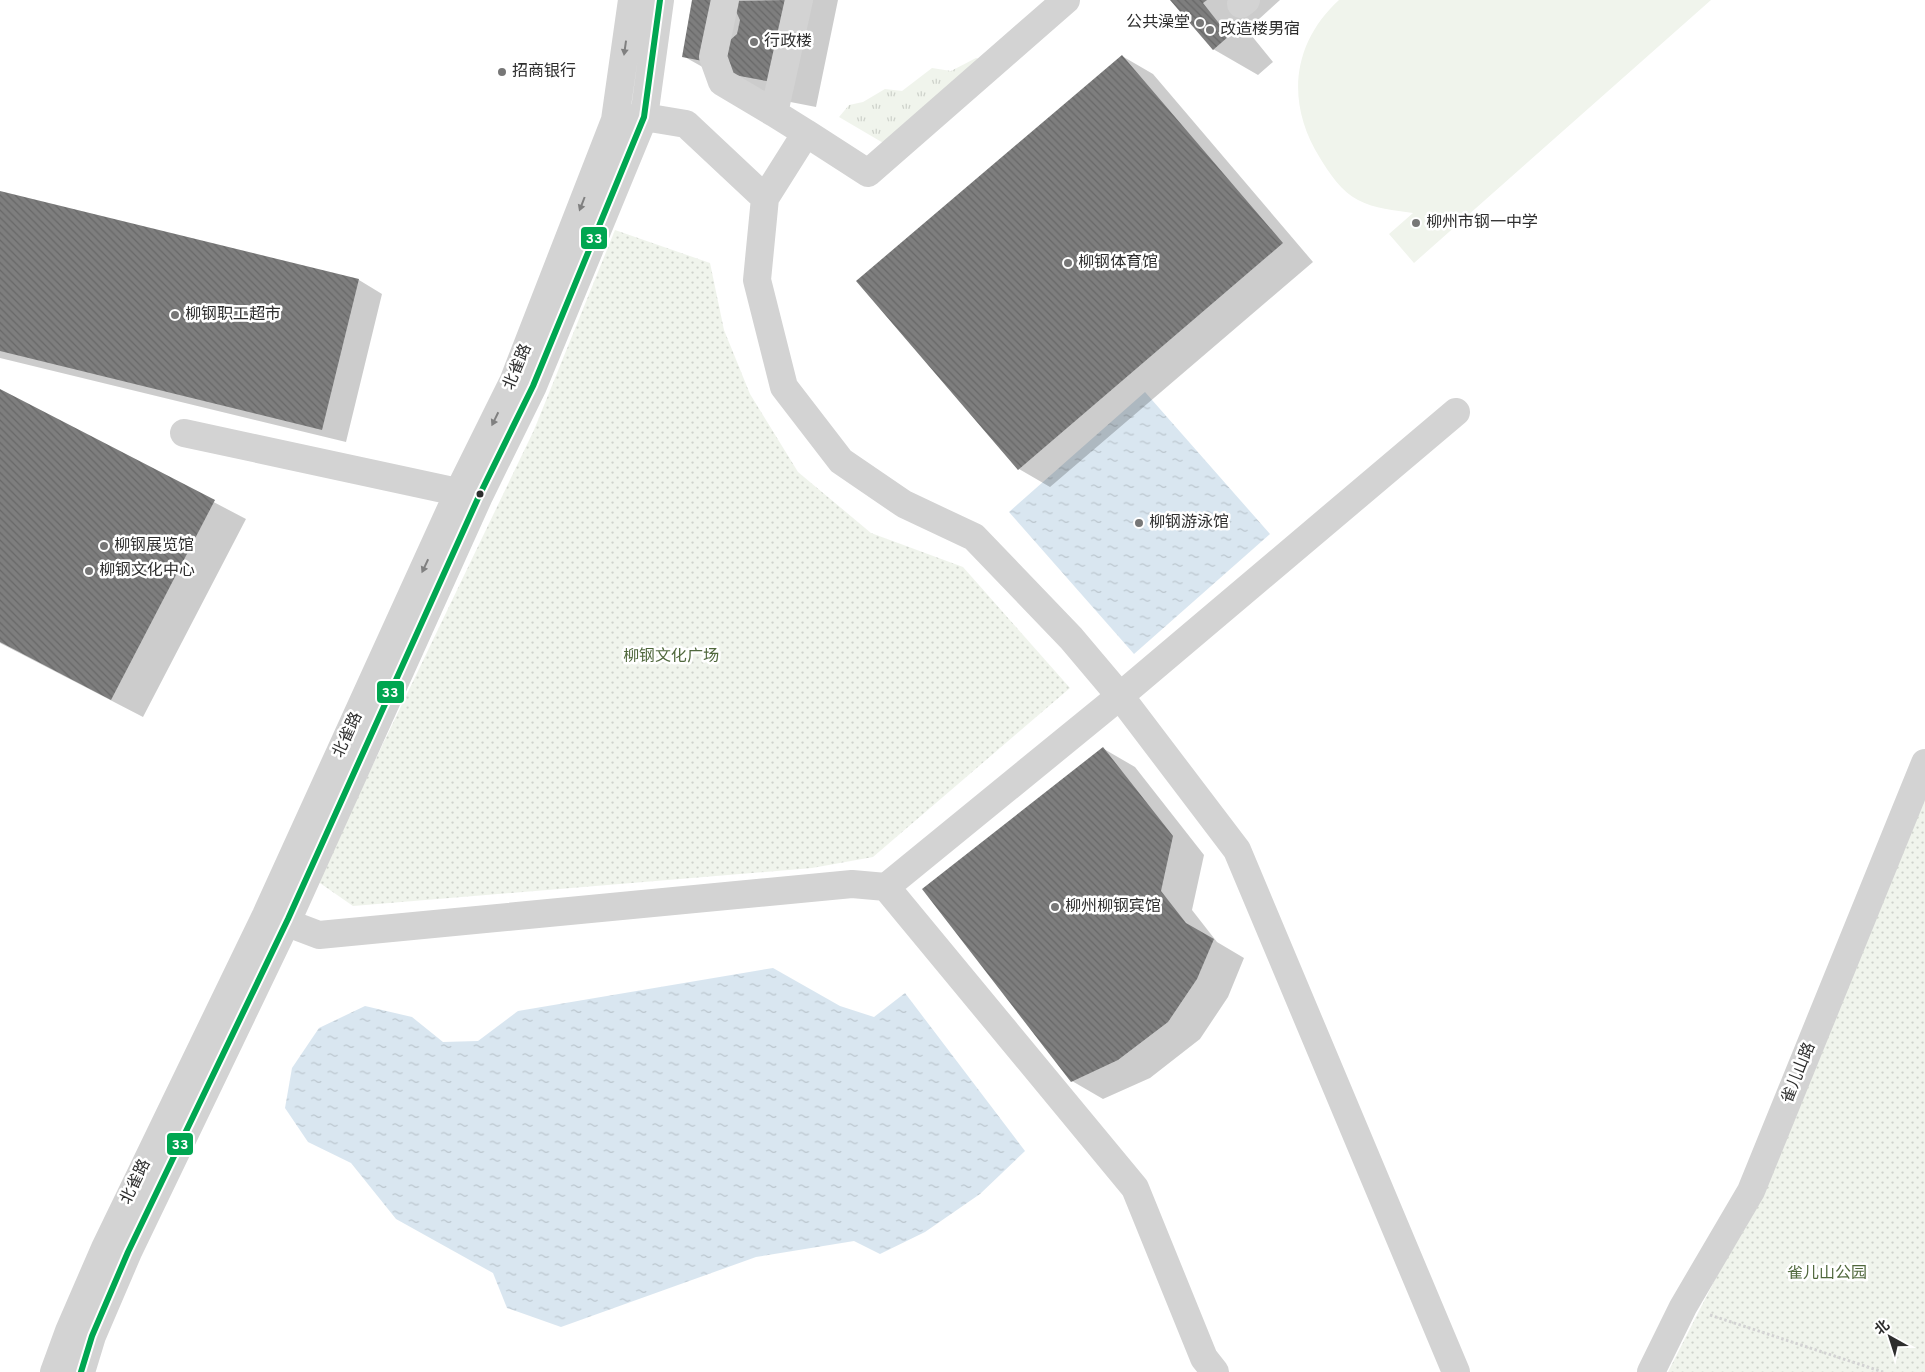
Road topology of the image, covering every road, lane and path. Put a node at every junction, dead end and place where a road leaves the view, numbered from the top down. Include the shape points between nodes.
1 (632, 0) edge
2 (660, 0) edge
3 (725, 0) edge
4 (799, 0) edge
5 (1066, 0) edge
6 (774, 113) junction
7 (644, 117) junction
8 (615, 120) junction
9 (806, 134) junction
10 (765, 198) junction
11 (1456, 412) dead end
12 (184, 433) dead end
13 (469, 494) junction
14 (1120, 696) junction
15 (1925, 764) edge
16 (886, 887) junction
17 (276, 919) junction
18 (1683, 1307) junction
19 (54, 1372) edge
20 (81, 1372) edge
21 (1215, 1372) edge
22 (1456, 1372) edge
23 (1651, 1372) edge
24 (1883, 1372) edge

1 -> 8 street, 北雀路
2 - 7 street, 北雀路
3 - 6 street via 713,58 722,82
4 - 6 street
5 - 9 street via 868,173
6 - 9 street
7 - 8 street
7 - 10 street via 686,124
7 - 13 street, 北雀路 via 533,386
8 -> 13 street, 北雀路
9 - 10 street
10 - 14 street via 757,280 784,387 841,461 904,504 974,536 1071,638
11 - 14 street
12 - 13 street
13 - 17 street, 北雀路
14 - 16 street
14 - 22 street via 1237,850
15 - 18 street, 雀儿山路 via 1751,1190
16 - 17 street via 852,884 319,935
16 - 21 street via 1135,1188 1204,1358
17 - 19 street, 北雀路 via 105,1248
17 - 20 street, 北雀路 via 128,1252 92,1336
18 - 23 street, 雀儿山路
18 - 24 path

